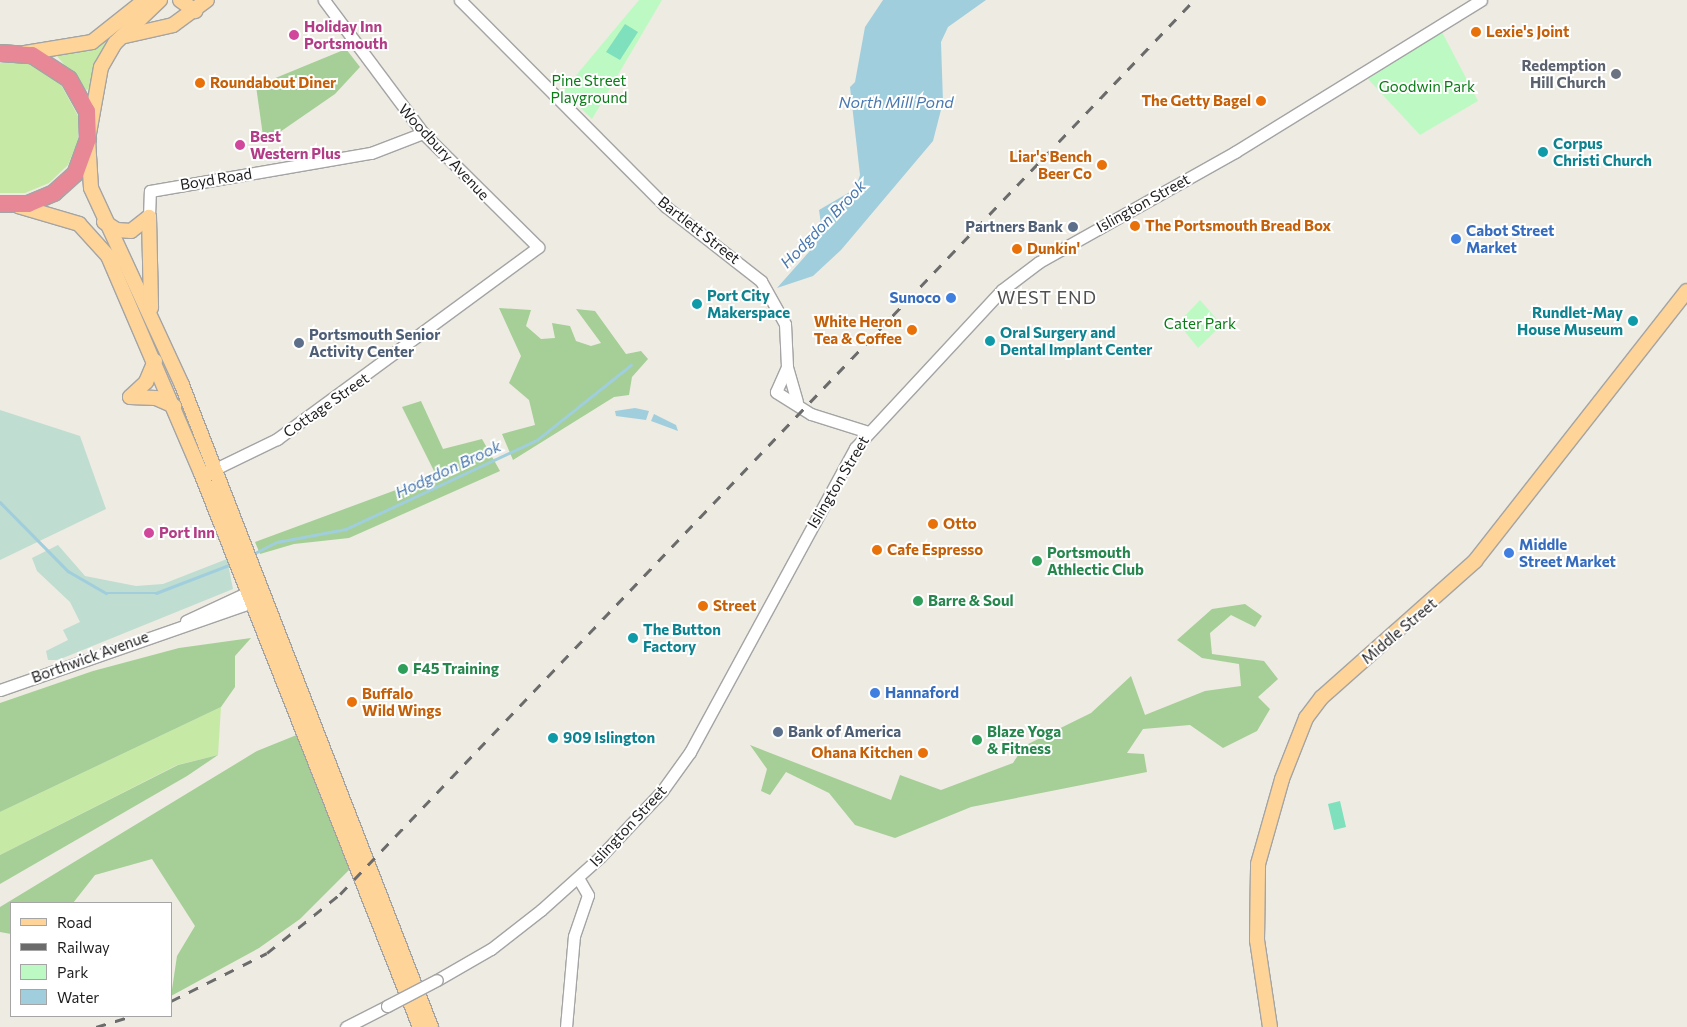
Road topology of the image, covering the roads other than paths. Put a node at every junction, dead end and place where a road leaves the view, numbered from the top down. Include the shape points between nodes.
1 (131, 0) edge
2 (145, 0) edge
3 (160, 0) edge
4 (180, 0) edge
5 (207, 0) edge
6 (324, 0) edge
7 (460, 0) edge
8 (1481, 0) edge
9 (195, 11) junction
10 (119, 31) junction
11 (0, 52) edge
12 (19, 53) junction
13 (423, 133) junction
14 (88, 139) junction
15 (4, 204) edge
16 (149, 216) junction
17 (104, 222) junction
18 (538, 247) joint
19 (1687, 291) edge
20 (155, 327) junction
21 (156, 361) junction
22 (787, 367) junction
23 (797, 402) junction
24 (174, 406) junction
25 (868, 432) junction
26 (208, 472) junction
27 (263, 592) junction
28 (249, 598) junction
29 (0, 690) edge
30 (578, 878) junction
31 (346, 1027) edge
32 (420, 1027) edge
33 (431, 1027) edge
34 (566, 1027) edge
35 (1270, 1027) edge

1 - 10 main road
2 - 10 main road
3 - 10 main road
4 - 9 main road
5 - 9 main road
6 - 13 street, Woodbury Avenue
7 - 22 street, Bartlett Street via 665,206 761,281 774,299 785,324
8 - 25 street, Islington Street via 1236,152 1024,272
9 - 10 main road via 173,25
10 - 12 main road via 80,46
10 - 14 main road via 101,67
11 - 12 highway
12 - 14 highway via 48,62 69,78 87,111
13 - 16 street, Boyd Road via 366,154 150,192
13 - 18 street, Woodbury Avenue
14 - 15 highway via 80,165 62,187 37,201
14 - 17 main road via 92,188
15 - 21 main road via 64,217 95,238 108,256
16 - 17 main road via 131,231 117,230
16 - 20 main road via 149,287
17 - 20 main road
18 - 26 street, Cottage Street via 277,439
19 - 35 main road, Middle Street via 1475,561 1322,697 1306,718 1282,779 1258,864 1257,940
20 - 26 main road
21 - 24 main road
21 - 24 main road via 146,382 130,397 156,398
22 - 23 street
22 - 23 street, Bartlett Street via 776,392
23 - 25 street, Bartlett Street via 811,414
24 - 26 main road
25 - 30 street, Islington Street via 834,484 686,759 662,791
26 - 27 main road
26 - 28 main road
27 - 28 street, Borthwick Avenue
27 - 33 main road
28 - 29 street, Borthwick Avenue via 205,608 180,624
28 - 32 main road
30 - 31 street, Islington Street, bridge via 491,949
30 - 34 street via 588,895 574,936

